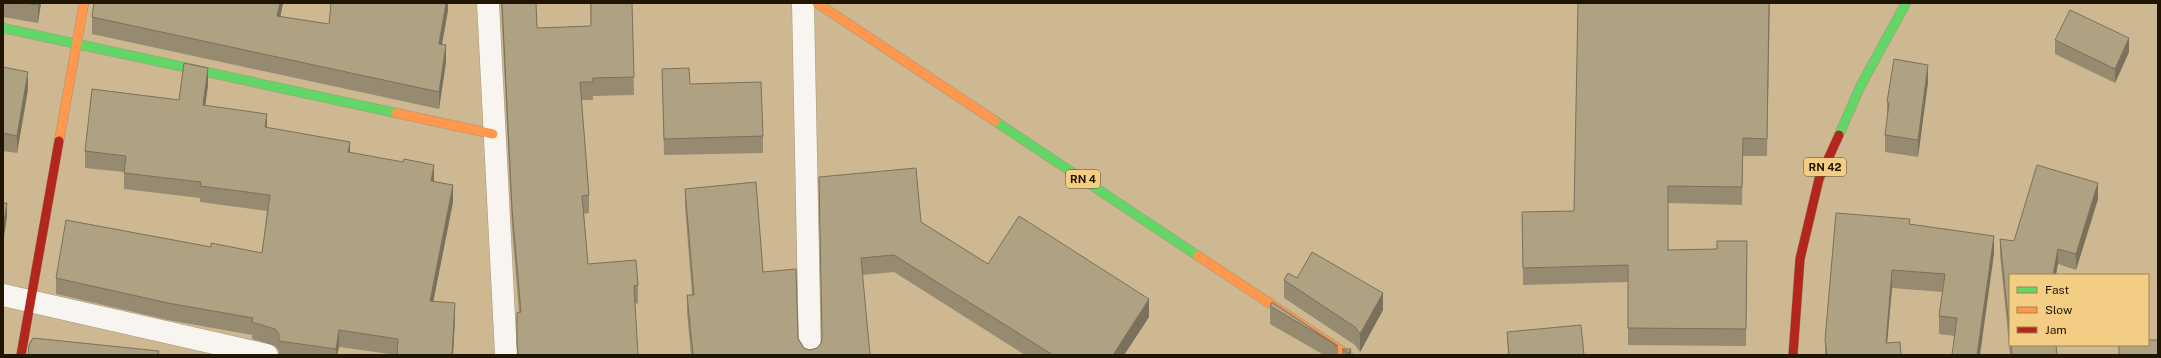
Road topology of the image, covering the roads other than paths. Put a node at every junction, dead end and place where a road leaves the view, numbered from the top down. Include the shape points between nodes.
1 (84, 3) edge
2 (488, 3) edge
3 (803, 3) edge
4 (818, 3) edge
5 (1906, 3) edge
6 (3, 28) edge
7 (76, 45) junction
8 (493, 134) junction
9 (3, 295) edge
10 (30, 301) junction
11 (1794, 352) edge
12 (21, 355) edge
13 (267, 355) edge
14 (506, 355) edge
15 (810, 355) edge
16 (1348, 355) edge
17 (1784, 355) edge

1 - 7 main road
2 - 8 street
3 - 15 street
4 - 16 main road, RN 4
5 - 11 main road, RN 42 via 1862,85 1819,179 1800,259
6 - 7 main road
7 - 8 main road
7 - 10 main road
8 - 14 street
9 - 10 street
10 - 12 main road
10 - 13 street
11 - 17 main road

